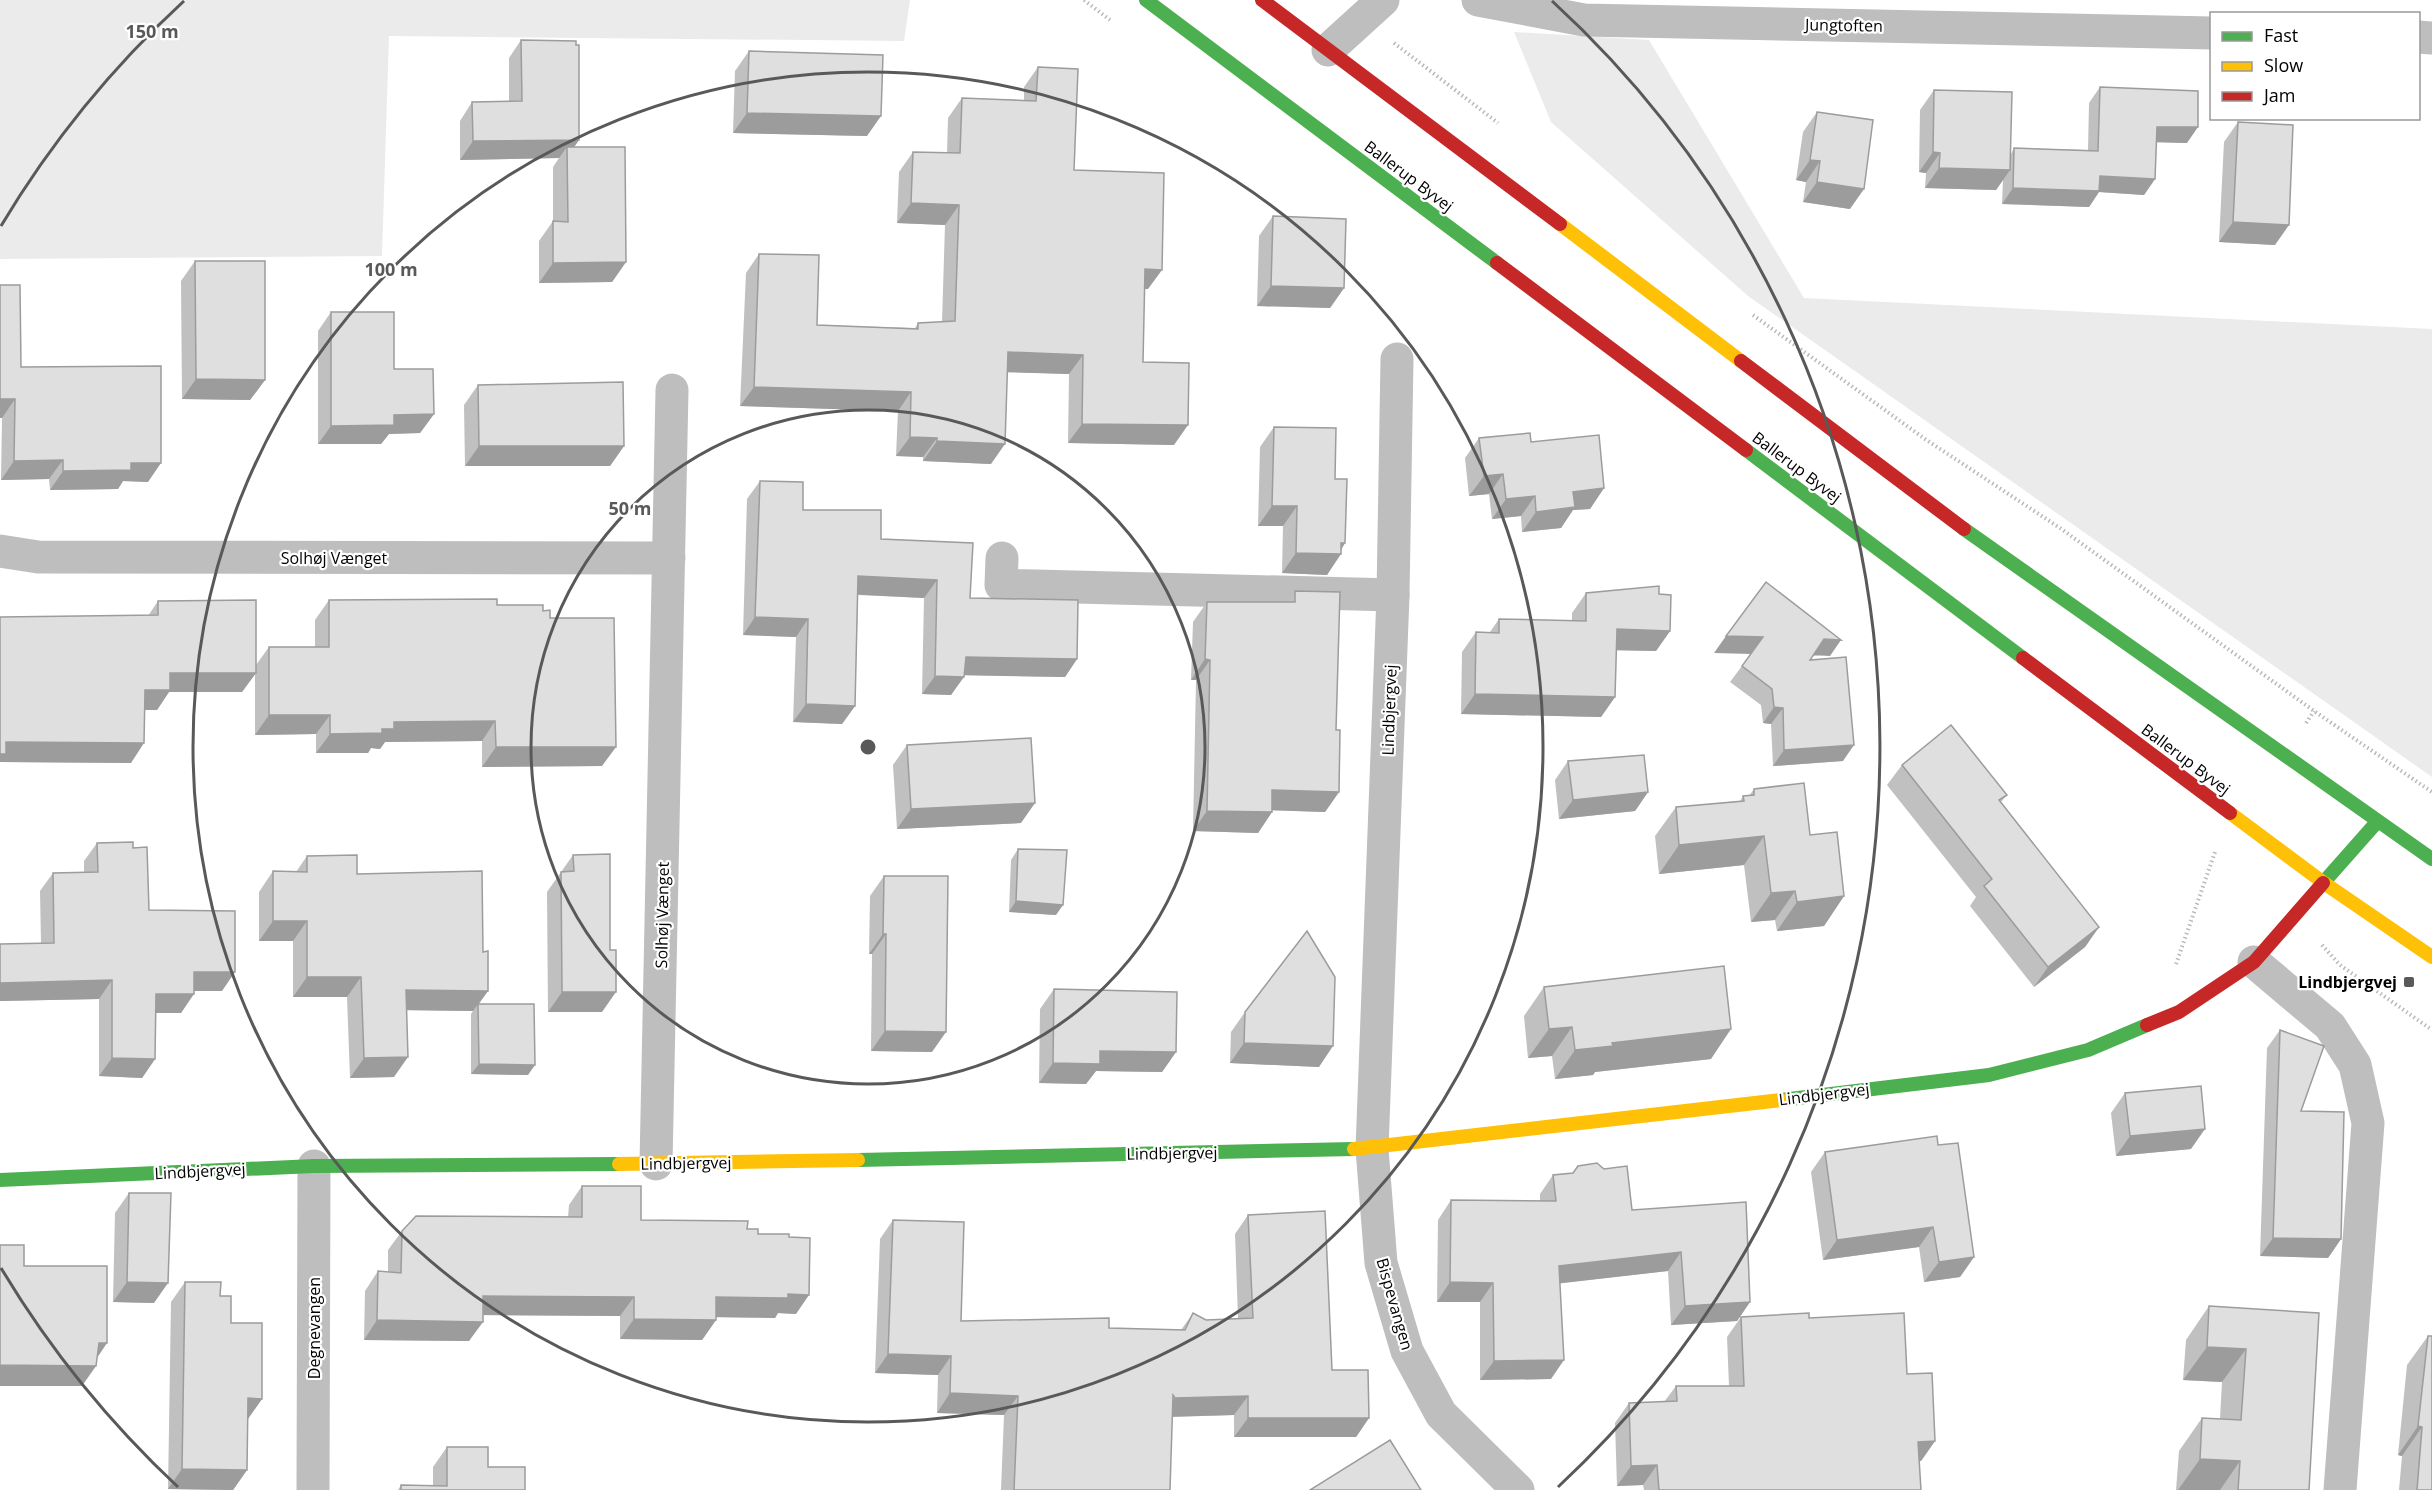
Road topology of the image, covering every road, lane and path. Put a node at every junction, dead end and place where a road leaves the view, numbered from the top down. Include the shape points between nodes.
1 (1146, 0) edge
2 (1262, 0) edge
3 (1478, 0) edge
4 (1373, 9) edge
5 (2210, 33) edge
6 (1328, 50) junction
7 (1501, 126) dead end
8 (1744, 309) dead end
9 (1397, 359) dead end
10 (672, 390) dead end
11 (0, 551) edge
12 (669, 558) junction
13 (1002, 558) dead end
14 (1393, 595) junction
15 (2432, 792) edge
16 (2378, 822) junction
17 (2432, 859) edge
18 (2324, 883) junction
19 (2432, 957) edge
20 (2254, 962) junction
21 (1371, 1149) junction
22 (656, 1164) junction
23 (314, 1166) junction
24 (0, 1180) edge
25 (314, 1490) edge
26 (1518, 1490) edge
27 (2340, 1490) edge

1 - 18 main road, Ballerup Byvej
2 - 6 main road
3 - 5 street, Jungtoften via 1584,20
4 - 6 street
4 - 7 path
6 - 16 main road via 1986,545
8 - 15 path
9 - 14 street, Lindbjergvej
10 - 12 street, Solhøj Vænget
11 - 12 street, Solhøj Vænget via 38,557
12 - 22 street, Solhøj Vænget
13 - 14 street via 1001,585
14 - 21 street, Lindbjergvej
16 - 17 main road
16 - 18 main road, Lindbjergvej
18 - 19 main road, Ballerup Byvej
18 - 20 main road, Lindbjergvej
20 - 21 main road, Lindbjergvej via 2179,1012 2157,1022 2088,1050 1989,1075
20 - 27 street via 2330,1026 2355,1065 2368,1123
21 - 22 main road, Lindbjergvej
21 - 26 street, Bispevangen via 1381,1263 1407,1352 1441,1414
22 - 23 main road, Lindbjergvej
23 - 24 main road, Lindbjergvej
23 - 25 street, Degnevangen

